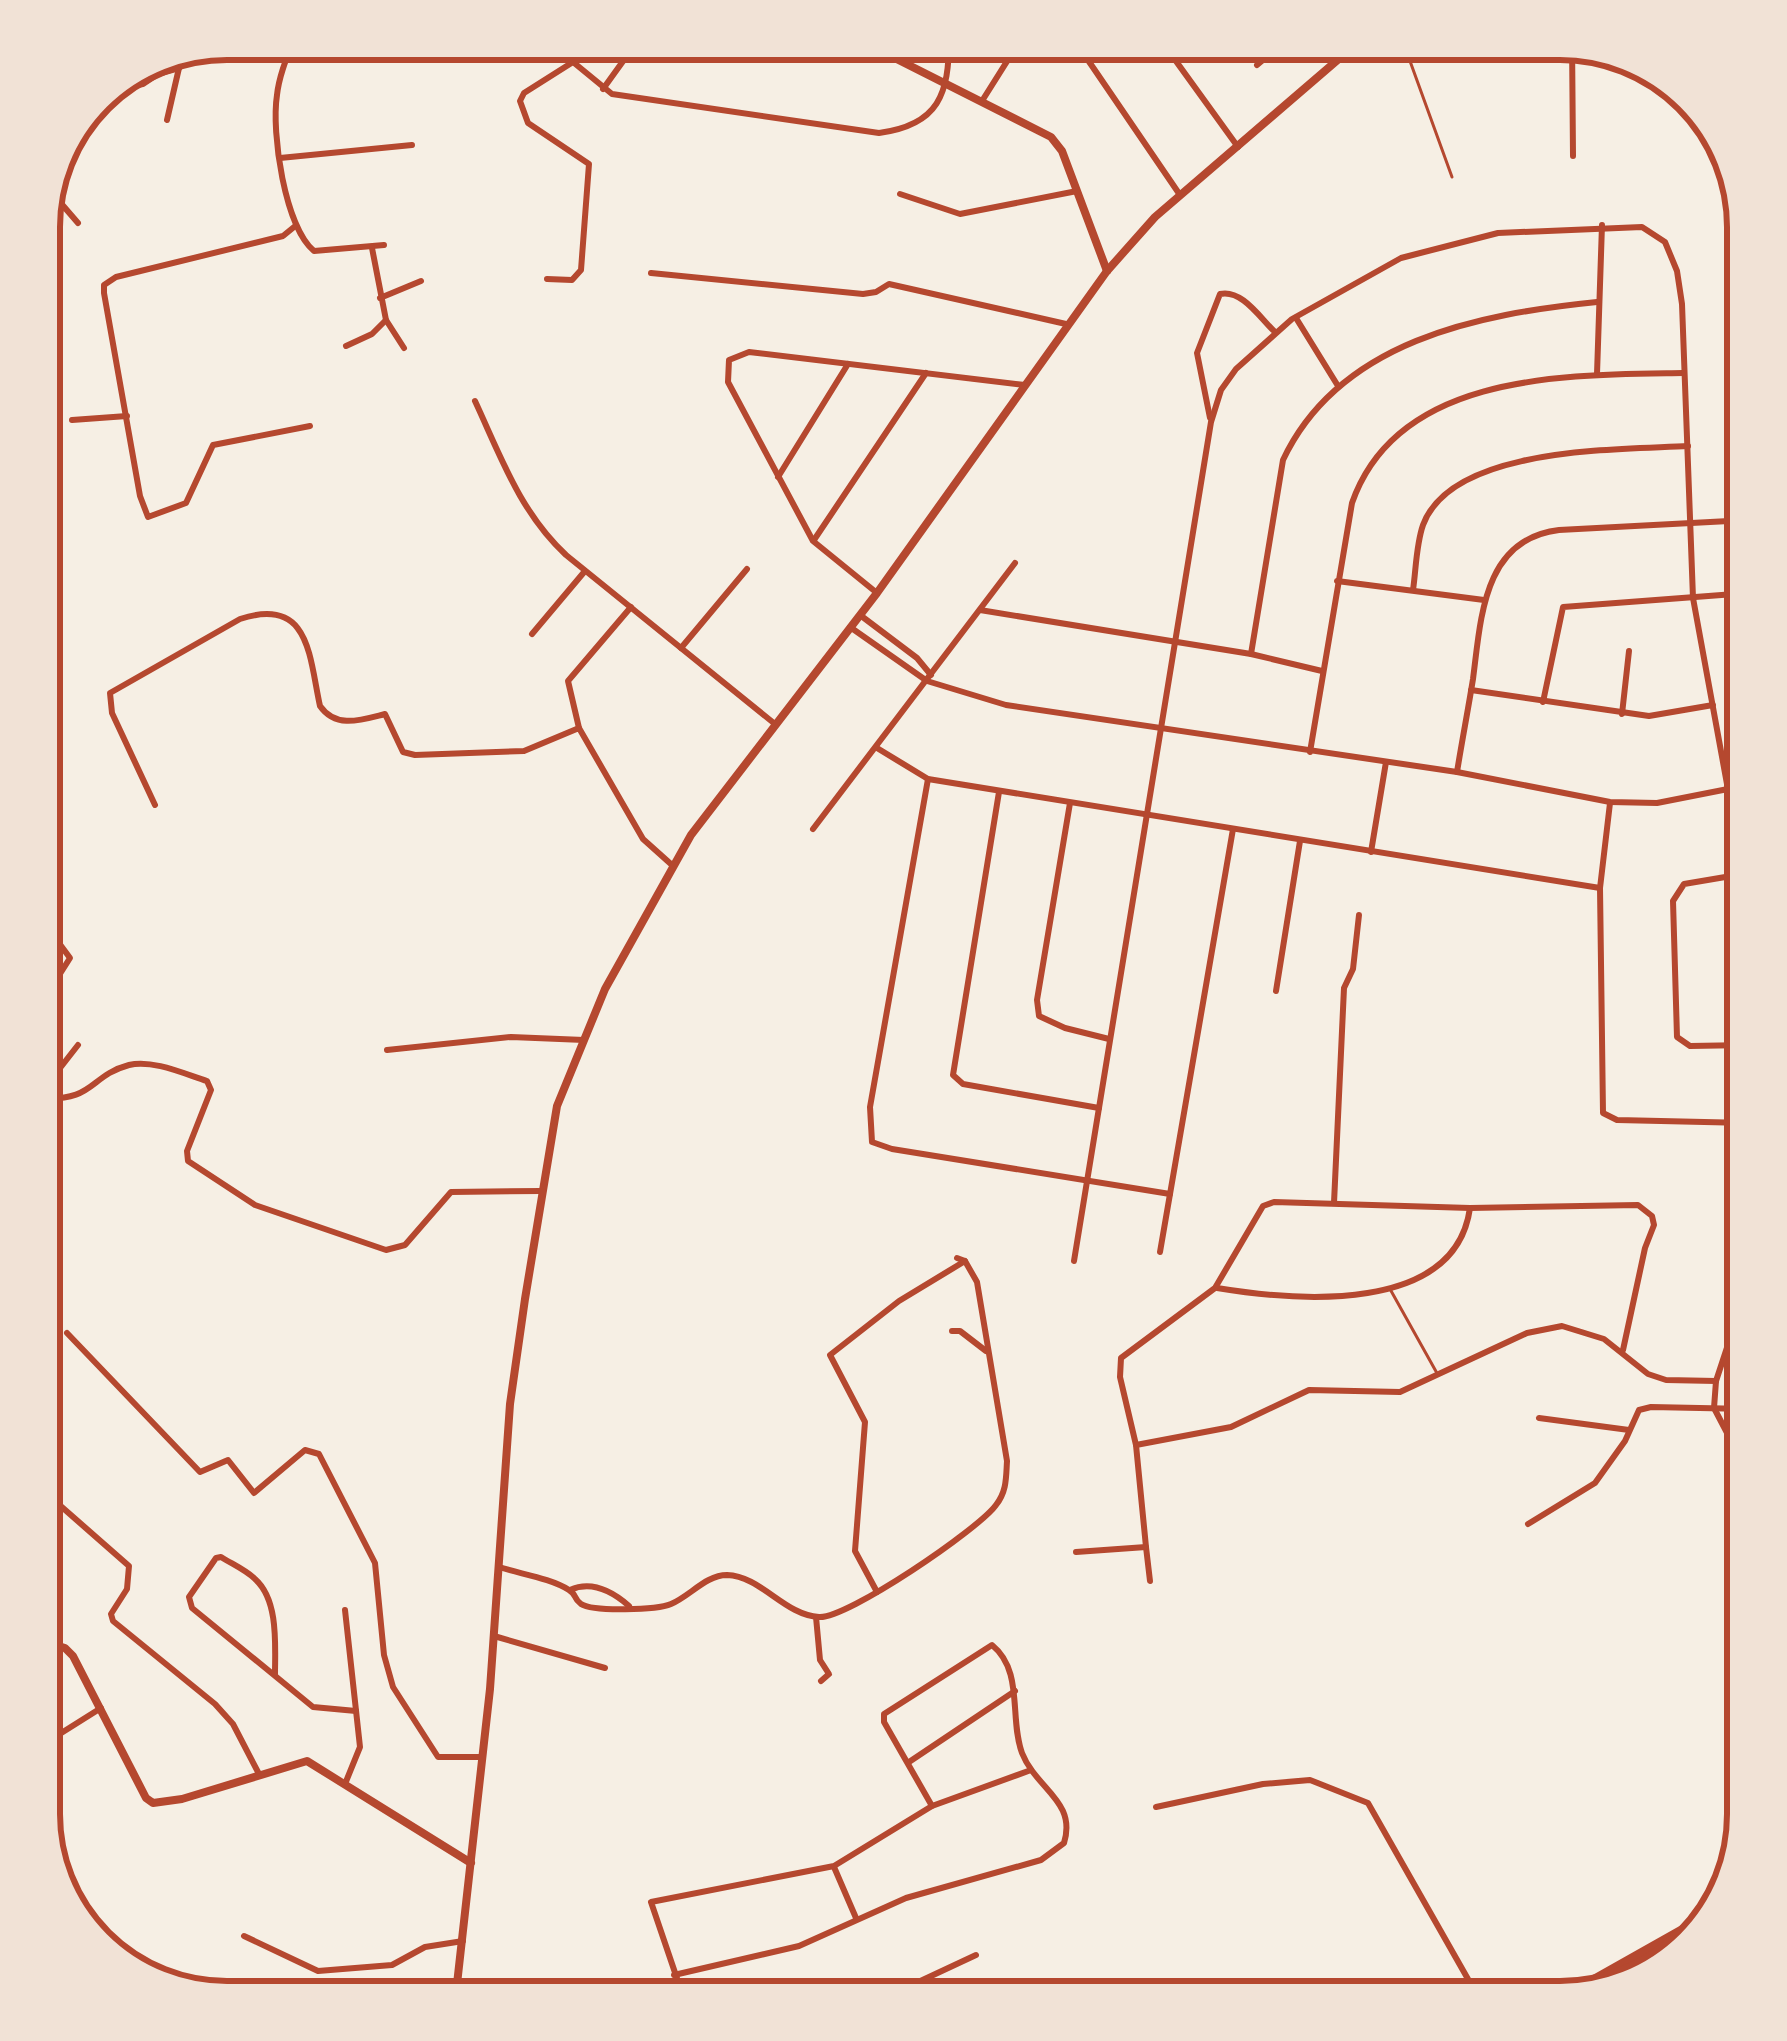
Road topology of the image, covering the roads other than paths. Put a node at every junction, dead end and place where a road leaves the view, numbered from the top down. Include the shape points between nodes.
1 (287, 60) edge
2 (624, 60) edge
3 (897, 60) edge
4 (949, 60) edge
5 (1008, 60) edge
6 (1088, 60) edge
7 (1175, 60) edge
8 (1263, 60) edge
9 (1340, 60) edge
10 (1410, 60) edge
11 (1572, 60) edge
12 (572, 62) joint
13 (1257, 65) dead end
14 (179, 68) edge
15 (948, 87) junction
16 (603, 89) junction
17 (982, 101) junction
18 (167, 120) dead end
19 (412, 145) dead end
20 (1238, 147) junction
21 (1574, 156) dead end
22 (280, 158) junction
23 (1452, 177) dead end
24 (1077, 191) junction
25 (900, 194) dead end
26 (1180, 195) junction
27 (62, 204) edge
28 (78, 223) dead end
29 (1602, 225) junction
30 (294, 227) junction
31 (384, 245) dead end
32 (372, 248) junction
33 (1107, 271) junction
34 (651, 273) dead end
35 (547, 279) dead end
36 (421, 281) dead end
37 (380, 298) junction
38 (1597, 302) junction
39 (1295, 317) junction
40 (386, 320) junction
41 (1066, 324) junction
42 (1275, 332) junction
43 (346, 346) dead end
44 (404, 349) dead end
45 (848, 364) junction
46 (926, 373) junction
47 (1684, 373) junction
48 (1597, 374) junction
49 (1025, 385) junction
50 (1338, 386) junction
51 (475, 401) dead end
52 (128, 416) junction
53 (72, 420) dead end
54 (1211, 422) junction
55 (310, 426) dead end
56 (1688, 446) junction
57 (778, 477) junction
58 (1727, 521) edge
59 (1690, 522) junction
60 (813, 541) junction
61 (1015, 563) dead end
62 (747, 569) dead end
63 (586, 571) junction
64 (1337, 581) junction
65 (1413, 590) junction
66 (877, 593) junction
67 (1727, 595) edge
68 (1693, 598) junction
69 (1484, 600) junction
70 (631, 607) junction
71 (980, 610) junction
72 (860, 615) junction
73 (872, 624) junction
74 (850, 626) junction
75 (532, 634) dead end
76 (863, 636) junction
77 (1176, 642) junction
78 (681, 648) junction
79 (1629, 652) dead end
80 (1251, 654) junction
81 (1322, 671) junction
82 (931, 680) junction
83 (1471, 690) junction
84 (1544, 702) junction
85 (1713, 705) junction
86 (1622, 714) junction
87 (775, 724) junction
88 (1163, 726) junction
89 (579, 728) junction
90 (877, 748) junction
91 (1310, 752) junction
92 (1386, 763) junction
93 (1457, 772) junction
94 (928, 778) junction
95 (1727, 782) edge
96 (1727, 788) edge
97 (999, 792) junction
98 (1610, 802) junction
99 (1070, 803) junction
100 (154, 806) dead end
101 (1148, 815) junction
102 (813, 829) dead end
103 (1232, 829) junction
104 (1300, 841) junction
105 (1371, 852) junction
106 (672, 865) junction
107 (1727, 877) edge
108 (1600, 887) junction
109 (1359, 915) dead end
110 (60, 944) edge
111 (60, 974) edge
112 (1276, 991) dead end
113 (584, 1040) junction
114 (1110, 1040) junction
115 (78, 1045) dead end
116 (1727, 1045) edge
117 (387, 1050) dead end
118 (60, 1069) edge
119 (60, 1097) edge
120 (1099, 1108) junction
121 (1727, 1122) edge
122 (1087, 1181) junction
123 (541, 1191) junction
124 (1170, 1194) junction
125 (1334, 1203) junction
126 (1470, 1208) junction
127 (1160, 1252) dead end
128 (1074, 1261) dead end
129 (1215, 1288) junction
130 (1389, 1288) junction
131 (952, 1331) dead end
132 (68, 1333) dead end
133 (1727, 1348) edge
134 (1623, 1350) junction
135 (989, 1353) junction
136 (1439, 1377) junction
137 (1716, 1381) junction
138 (1714, 1408) junction
139 (1727, 1408) edge
140 (1539, 1418) dead end
141 (1629, 1430) junction
142 (1727, 1432) edge
143 (1136, 1445) junction
144 (60, 1505) edge
145 (1528, 1524) dead end
146 (1146, 1547) junction
147 (1076, 1552) dead end
148 (499, 1567) junction
149 (1150, 1581) dead end
150 (570, 1590) junction
151 (877, 1592) junction
152 (629, 1606) junction
153 (345, 1610) dead end
154 (816, 1616) junction
155 (494, 1636) junction
156 (60, 1646) edge
157 (605, 1668) dead end
158 (275, 1675) junction
159 (821, 1681) dead end
160 (1015, 1691) junction
161 (101, 1708) junction
162 (356, 1711) junction
163 (60, 1734) edge
164 (482, 1757) junction
165 (909, 1762) junction
166 (1031, 1770) junction
167 (259, 1774) junction
168 (345, 1784) junction
169 (932, 1806) junction
170 (1156, 1808) dead end
171 (471, 1863) junction
172 (834, 1866) junction
173 (856, 1918) junction
174 (244, 1936) dead end
175 (464, 1942) junction
176 (1663, 1946) edge
177 (976, 1954) dead end
178 (1611, 1973) edge
179 (674, 1976) junction
180 (458, 1981) edge
181 (676, 1981) edge
182 (920, 1981) edge
183 (1469, 1981) edge

1 - 22 street via 276,97
2 - 16 street
3 - 15 main road
4 - 15 street
5 - 17 street
6 - 26 street
7 - 20 street
8 - 13 street
9 - 20 main road
10 - 23 lane
11 - 21 street
12 - 16 street
12 - 35 street via 520,100 528,123 589,164 579,274
14 - 18 street
15 - 16 street via 912,126 879,133
15 - 17 main road
17 - 24 main road via 1051,137
19 - 22 street
20 - 26 main road
22 - 30 street
24 - 25 street via 960,214
24 - 33 main road
26 - 33 main road
27 - 28 street
29 - 38 street
29 - 39 street via 1498,233 1401,258
29 - 47 street via 1642,226 1665,242 1680,287
30 - 32 street via 314,251
30 - 52 street via 109,279 104,293
31 - 32 street
32 - 37 street
33 - 41 main road
34 - 41 street via 862,294 898,285
36 - 37 street
37 - 40 street
38 - 48 street
38 - 50 street via 1461,323
39 - 42 street
39 - 50 street
40 - 43 street
40 - 44 street
41 - 49 main road
42 - 54 street via 1221,390
42 - 54 street via 1238,295 1220,295 1197,353
45 - 46 street
45 - 57 street
45 - 57 street via 748,352 730,361 728,382
46 - 49 street
46 - 60 street
47 - 48 street
47 - 56 street
48 - 64 street via 1478,393 1401,433 1360,478
49 - 66 main road
50 - 80 street via 1283,460
51 - 63 street via 524,507
52 - 53 street
52 - 55 street via 148,517 186,502 213,445
54 - 77 street
56 - 59 street
56 - 65 street via 1539,456 1455,488 1424,523
57 - 60 street
58 - 59 street
59 - 68 street
59 - 69 street via 1538,532 1505,556
60 - 66 street
61 - 71 street
62 - 78 street
63 - 70 street
63 - 75 street
64 - 65 street
64 - 81 street
65 - 69 street
66 - 72 main road
67 - 68 street
68 - 84 street via 1563,607
68 - 85 street
69 - 83 street
70 - 78 street
70 - 89 street via 568,681
71 - 77 street
71 - 82 street
72 - 73 street
72 - 74 main road
73 - 76 street
73 - 82 street via 917,658
74 - 76 street
74 - 87 main road
76 - 82 street
77 - 80 street
77 - 88 street
78 - 87 street
79 - 86 street
80 - 81 street
81 - 91 street
82 - 88 street via 1006,705
82 - 90 street
83 - 84 street
83 - 93 street
84 - 86 street
85 - 86 street
85 - 95 street
87 - 106 main road
88 - 91 street
88 - 101 street
89 - 100 street via 524,751 403,752 385,714 343,722 326,715 303,633 288,618 262,613 110,693
89 - 106 street via 643,839
90 - 94 street
90 - 102 street
91 - 92 street
92 - 93 street
92 - 105 street
93 - 98 street
94 - 97 street
94 - 122 street via 870,1107 872,1142
96 - 98 street via 1657,803
97 - 99 street
97 - 120 street via 953,1075 963,1084
98 - 108 street
99 - 101 street
99 - 114 street via 1039,1016
101 - 103 street
101 - 114 street
103 - 104 street
103 - 124 street
104 - 105 street
104 - 112 street
105 - 108 street
106 - 113 main road
107 - 116 street via 1684,884 1673,901 1677,1037 1690,1046
108 - 121 street via 1603,1113
109 - 125 street via 1344,988
110 - 111 street via 70,958
113 - 117 street via 511,1037
113 - 123 main road via 561,1094
114 - 120 street
115 - 118 street
119 - 123 street via 75,1098 131,1065 207,1082 188,1161 255,1205 386,1250 405,1245 451,1192
120 - 122 street
122 - 124 street
122 - 128 street
123 - 148 main road via 510,1404
124 - 127 street
125 - 126 street
125 - 129 street via 1263,1205
126 - 130 street via 1462,1241 1439,1268
126 - 134 street via 1647,1210 1654,1225
129 - 130 street via 1301,1297
129 - 143 street via 1121,1358
130 - 136 lane
131 - 135 street
132 - 164 street via 200,1472 228,1460 254,1493 305,1450 320,1454 375,1563 393,1687 438,1757
133 - 137 street
134 - 136 street via 1562,1325 1527,1333
134 - 137 street via 1666,1380
135 - 151 street via 1006,1487 980,1523
135 - 151 street via 977,1282 961,1260 830,1355 865,1422 855,1550
136 - 143 street via 1400,1392 1309,1390 1231,1426
137 - 138 street
138 - 139 street
138 - 141 street via 1639,1410
138 - 142 street
140 - 141 street
141 - 145 street via 1595,1483
143 - 146 street
144 - 167 street via 129,1566 113,1621 215,1704
146 - 147 street
146 - 149 street
148 - 150 street
148 - 155 main road
150 - 152 street via 613,1592
150 - 152 street via 582,1605
151 - 154 street via 838,1614
152 - 154 street via 671,1604 720,1575
153 - 162 street
154 - 159 street via 829,1674
155 - 157 street
155 - 164 main road
156 - 161 main road via 73,1655
158 - 158 street via 189,1603 216,1558 261,1586
158 - 162 street via 313,1707
160 - 165 street
160 - 165 street via 992,1645 884,1714
160 - 166 street
161 - 163 street
161 - 167 main road via 152,1803
162 - 168 street via 359,1747
164 - 171 main road
165 - 169 street
166 - 169 street
166 - 173 street via 1069,1821 1054,1853
167 - 168 main road via 308,1761
168 - 171 main road
169 - 172 street
170 - 183 street via 1310,1780 1368,1803
171 - 175 main road
172 - 173 street
172 - 179 street via 651,1902
173 - 179 street via 800,1946
174 - 175 street via 318,1971 392,1965 425,1946
175 - 180 main road
176 - 178 highway
177 - 182 street
179 - 181 street

